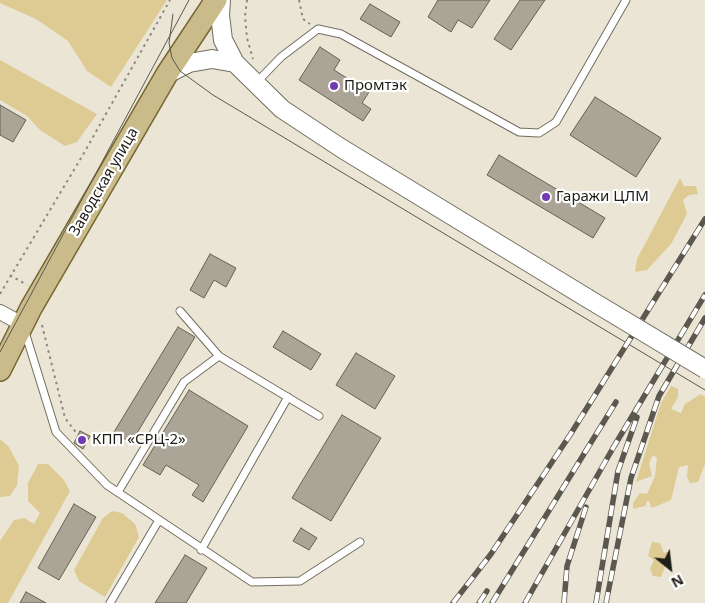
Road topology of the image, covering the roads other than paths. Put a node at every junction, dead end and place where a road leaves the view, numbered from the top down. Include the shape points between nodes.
1 (216, 0) edge
2 (221, 0) edge
3 (626, 0) edge
4 (235, 64) junction
5 (167, 74) junction
6 (259, 80) junction
7 (180, 311) dead end
8 (0, 312) edge
9 (32, 324) junction
10 (219, 356) junction
11 (705, 369) edge
12 (0, 370) edge
13 (288, 397) junction
14 (319, 416) dead end
15 (118, 492) junction
16 (159, 520) junction
17 (360, 542) dead end
18 (201, 550) junction
19 (110, 603) edge

1 - 5 main road, Заводская улица
2 - 4 street via 223,40
3 - 6 lane via 556,122 539,133 520,132 341,34 318,29 281,57
4 - 5 street via 212,59 189,63
4 - 6 street
5 - 9 main road, Заводская улица via 40,293
6 - 11 street, bridge via 282,109 341,148
7 - 10 lane
8 - 9 street
9 - 12 main road, Заводская улица
9 - 15 lane via 56,432
10 - 13 lane
10 - 15 lane via 184,382
13 - 14 lane
13 - 18 lane
15 - 16 lane
16 - 18 lane
16 - 19 lane
17 - 18 lane via 300,581 252,582

